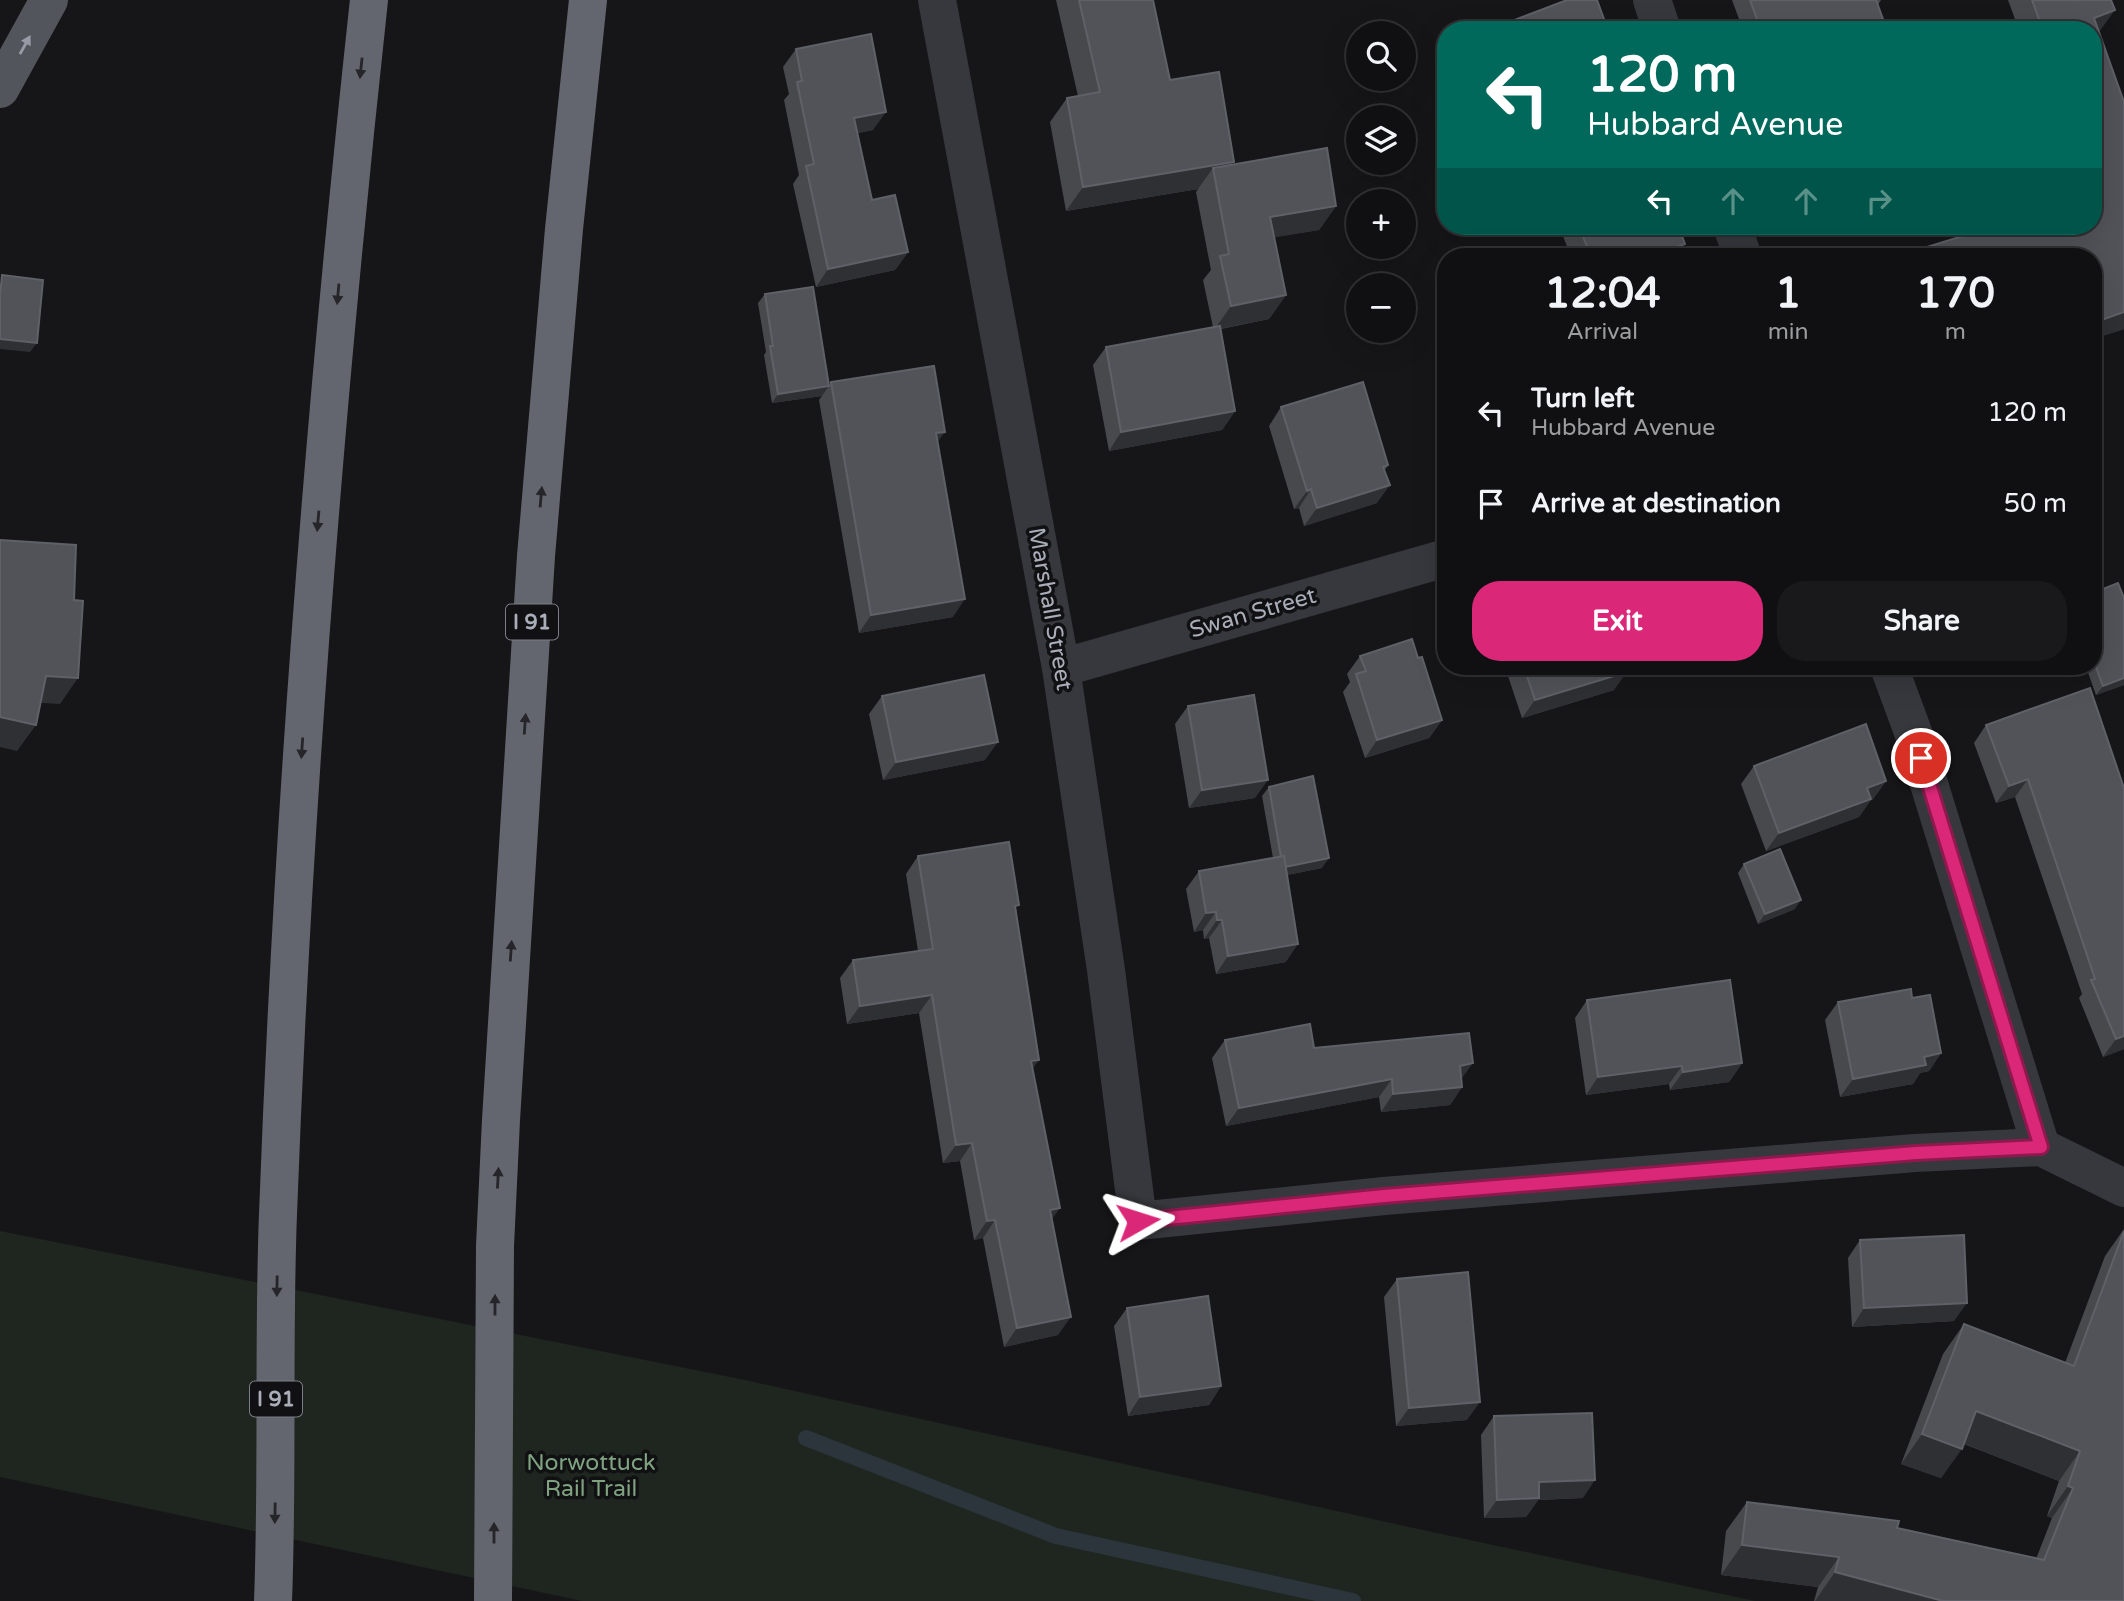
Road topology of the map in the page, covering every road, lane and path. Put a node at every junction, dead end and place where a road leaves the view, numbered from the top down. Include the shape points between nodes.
1 (50, 0) edge
2 (369, 0) edge
3 (588, 0) edge
4 (937, 0) edge
5 (1652, 0) edge
6 (1659, 21) edge
7 (0, 89) edge
8 (1437, 561) edge
9 (1061, 668) junction
10 (1892, 675) edge
11 (2041, 1147) junction
12 (2124, 1188) edge
13 (274, 1591) edge
14 (493, 1601) edge

7 -> 1 main road
2 -> 13 highway, I 91 via 336,310 297,824 278,1217
14 -> 3 highway, I 91 via 495,1246 536,556
4 - 9 street, Marshall Street
5 - 6 street
8 - 9 street, Swan Street
9 - 11 street, Marshall Street via 1107,970 1138,1221 1384,1196
10 - 11 street
11 - 12 street

